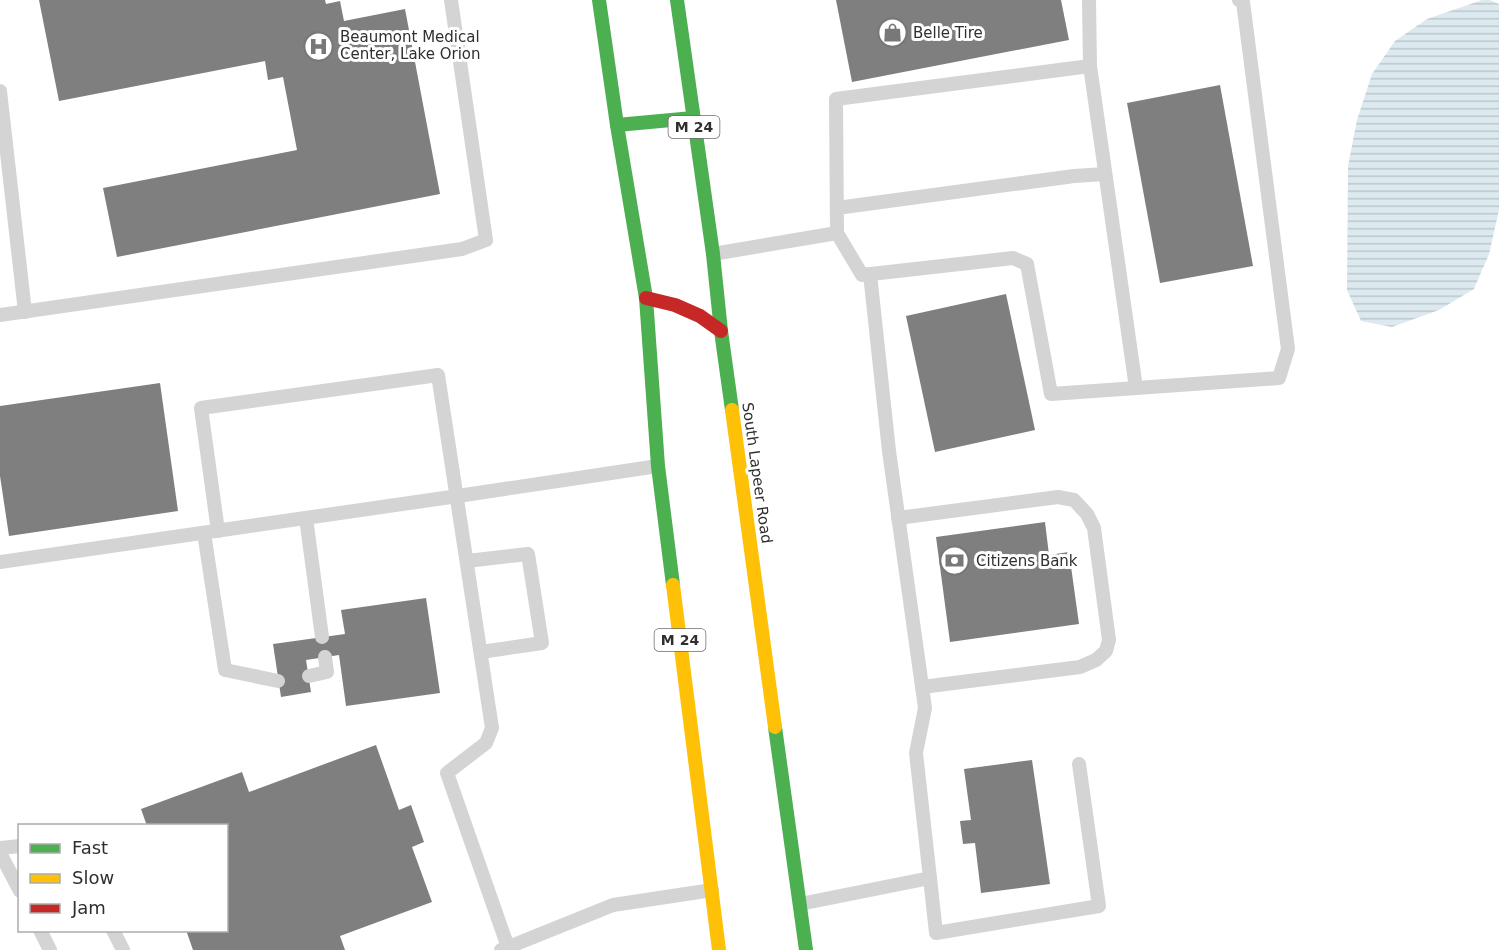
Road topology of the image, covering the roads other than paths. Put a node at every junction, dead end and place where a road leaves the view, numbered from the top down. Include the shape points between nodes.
1 (451, 0) edge
2 (599, 0) edge
3 (677, 0) edge
4 (1089, 0) edge
5 (1239, 0) edge
6 (1090, 66) junction
7 (0, 91) edge
8 (693, 118) junction
9 (617, 125) junction
10 (1105, 174) junction
11 (837, 208) junction
12 (837, 233) junction
13 (713, 254) junction
14 (870, 274) junction
15 (646, 298) junction
16 (25, 312) junction
17 (0, 315) edge
18 (721, 331) junction
19 (1136, 388) junction
20 (658, 466) junction
21 (458, 496) junction
22 (306, 518) junction
23 (898, 518) junction
24 (218, 531) junction
25 (204, 533) junction
26 (467, 561) junction
27 (0, 562) edge
28 (322, 637) dead end
29 (481, 652) junction
30 (325, 657) dead end
31 (309, 676) dead end
32 (278, 681) dead end
33 (922, 687) junction
34 (1079, 764) dead end
35 (18, 846) edge
36 (0, 848) edge
37 (0, 854) edge
38 (930, 879) junction
39 (18, 887) edge
40 (712, 890) junction
41 (799, 904) junction
42 (41, 932) edge
43 (114, 932) edge
44 (506, 949) edge
45 (50, 950) edge
46 (123, 950) edge
47 (719, 950) edge
48 (806, 950) edge

1 - 16 lane via 486,240 462,249
2 - 9 main road, M 24
3 - 8 main road, South Lapeer Road / M 24
4 - 6 lane
5 - 19 lane via 1243,2 1288,349 1279,378
6 - 10 lane
6 - 11 lane via 836,99
7 - 16 lane
8 - 9 main road
8 - 13 main road, South Lapeer Road / M 24
9 - 15 main road, M 24
10 - 11 lane
10 - 19 lane
11 - 12 lane
12 - 13 lane
12 - 14 lane via 862,275
13 - 18 main road, South Lapeer Road / M 24
14 - 19 lane via 1013,258 1027,264 1051,394
14 - 23 lane
15 - 18 main road via 675,304
15 - 20 main road, M 24
16 - 17 lane
18 - 41 main road, South Lapeer Road / M 24
20 - 21 lane
20 - 40 main road, M 24
21 - 22 lane
21 - 24 lane via 438,375 201,408
21 - 26 lane
22 - 24 lane
22 - 28 lane
23 - 33 lane
23 - 33 lane via 1058,496 1074,500 1094,528 1109,640 1106,651 1080,667
24 - 25 lane
25 - 27 lane
25 - 32 lane via 225,670
26 - 29 lane
26 - 29 lane via 528,554 542,643
29 - 44 lane via 492,728 486,743 447,773
30 - 31 lane via 327,672
33 - 38 lane via 925,708 916,753
34 - 38 lane via 1099,906 936,933
35 - 36 lane
37 - 39 lane
38 - 41 lane
40 - 44 lane via 613,905
40 - 47 main road, M 24
41 - 48 main road, South Lapeer Road / M 24
42 - 45 lane
43 - 46 lane

